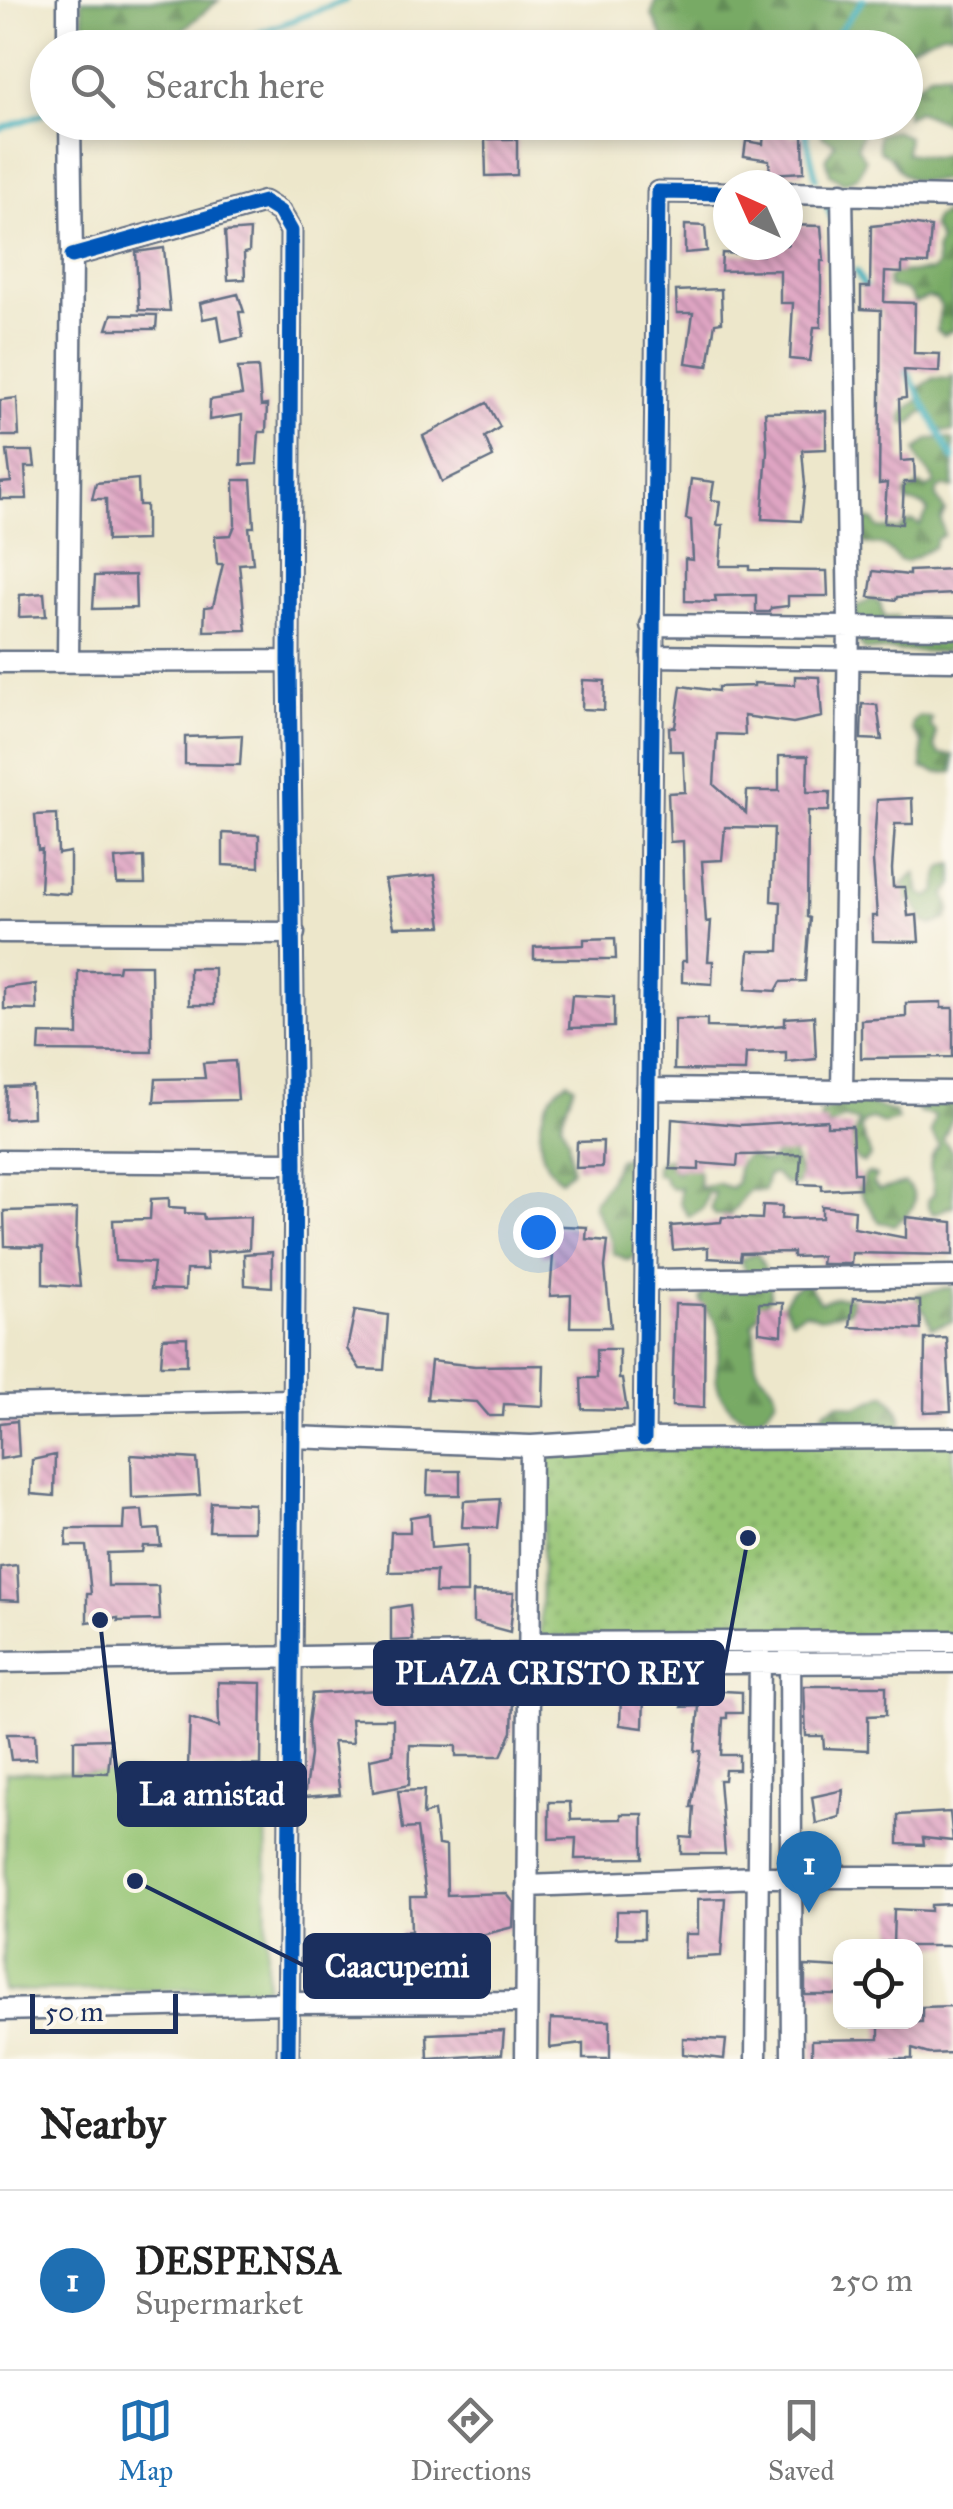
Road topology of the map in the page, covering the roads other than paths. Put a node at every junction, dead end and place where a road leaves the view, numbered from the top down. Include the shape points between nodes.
1 (68, 0) edge
2 (68, 30) edge
3 (70, 140) edge
4 (713, 193) edge
5 (803, 193) edge
6 (842, 194) junction
7 (953, 197) edge
8 (72, 256) junction
9 (651, 626) junction
10 (850, 626) junction
11 (953, 628) edge
12 (652, 656) junction
13 (848, 657) junction
14 (68, 660) junction
15 (953, 660) edge
16 (289, 661) junction
17 (0, 662) edge
18 (0, 932) edge
19 (294, 933) junction
20 (647, 1089) junction
21 (842, 1090) junction
22 (953, 1092) edge
23 (0, 1161) edge
24 (295, 1163) junction
25 (953, 1276) edge
26 (646, 1280) junction
27 (292, 1400) junction
28 (0, 1406) edge
29 (293, 1438) junction
30 (953, 1438) edge
31 (644, 1439) junction
32 (531, 1446) junction
33 (953, 1641) edge
34 (760, 1642) junction
35 (790, 1642) junction
36 (532, 1653) junction
37 (290, 1657) junction
38 (0, 1662) edge
39 (953, 1662) edge
40 (760, 1664) junction
41 (790, 1664) junction
42 (758, 1877) junction
43 (790, 1877) junction
44 (953, 1877) edge
45 (527, 1886) junction
46 (526, 2002) junction
47 (288, 2003) junction
48 (0, 2010) edge
49 (288, 2059) edge
50 (526, 2059) edge
51 (756, 2059) edge
52 (792, 2059) edge

1 - 2 street
3 - 8 street
4 - 9 street via 658,192
5 - 6 street
6 - 7 street
6 - 10 street
8 - 14 street
8 - 16 street via 264,202 286,219
9 - 10 street
9 - 12 street
10 - 11 street
10 - 13 street
12 - 13 street
12 - 20 street
13 - 15 street
13 - 21 street
14 - 16 street
14 - 17 street
16 - 19 street
18 - 19 street
19 - 24 street
20 - 21 street
20 - 26 street
21 - 22 street
23 - 24 street
24 - 27 street
25 - 26 street
26 - 31 street
27 - 28 street
27 - 29 street
29 - 32 street
29 - 37 street
30 - 31 street
31 - 32 street
32 - 36 street
33 - 35 street
34 - 35 street
34 - 36 street
34 - 40 street
35 - 41 street
36 - 37 street
36 - 40 street
36 - 45 street
37 - 38 street
37 - 47 street
39 - 41 street
40 - 41 street
40 - 42 street
41 - 43 street
42 - 43 street
42 - 45 street
42 - 51 street
43 - 44 street
43 - 52 street
45 - 46 street
46 - 47 street
46 - 50 street
47 - 48 street
47 - 49 street

